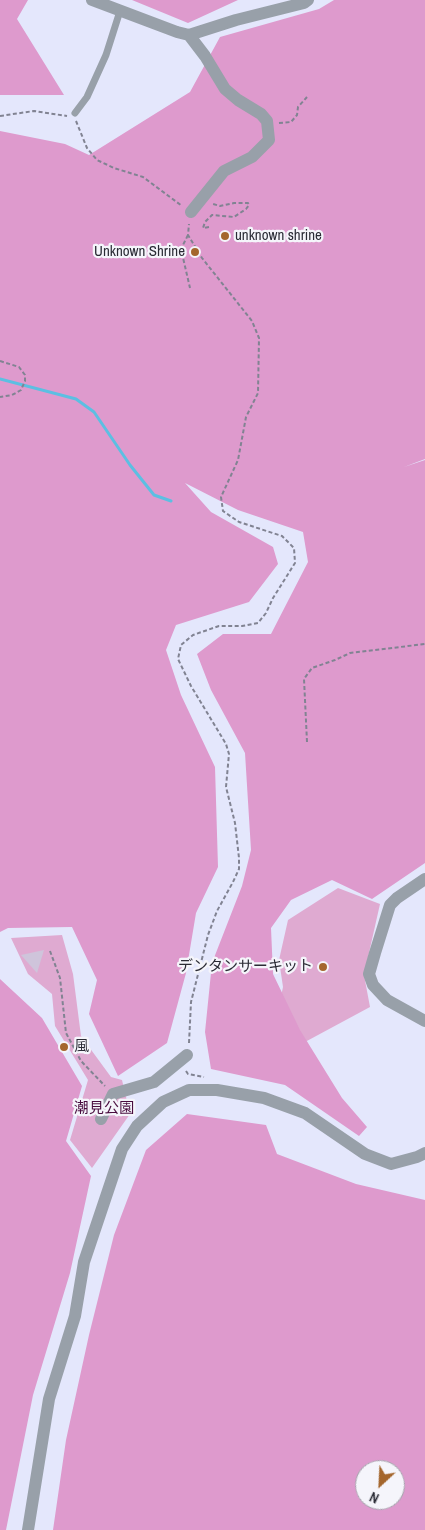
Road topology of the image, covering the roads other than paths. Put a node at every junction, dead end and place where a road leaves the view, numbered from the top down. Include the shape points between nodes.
1 (92, 0) edge
2 (308, 0) edge
3 (120, 11) junction
4 (190, 36) junction
5 (75, 113) road end
6 (191, 212) road end
7 (425, 880) edge
8 (425, 1021) edge
9 (187, 1055) road end
10 (101, 1119) dead end
11 (425, 1153) edge
12 (28, 1530) edge

1 - 3 street
2 - 4 street
3 - 4 street
3 - 5 lane via 106,55 87,97
4 - 6 street via 225,88 261,114 266,121 269,140 252,157 224,171
7 - 8 street via 396,898 390,906 369,974 373,985 388,1000
9 - 10 street via 154,1082 113,1094
11 - 12 street via 391,1164 365,1154 305,1113 264,1098 217,1090 189,1090 163,1102 137,1126 122,1149 84,1262 74,1316 49,1399

